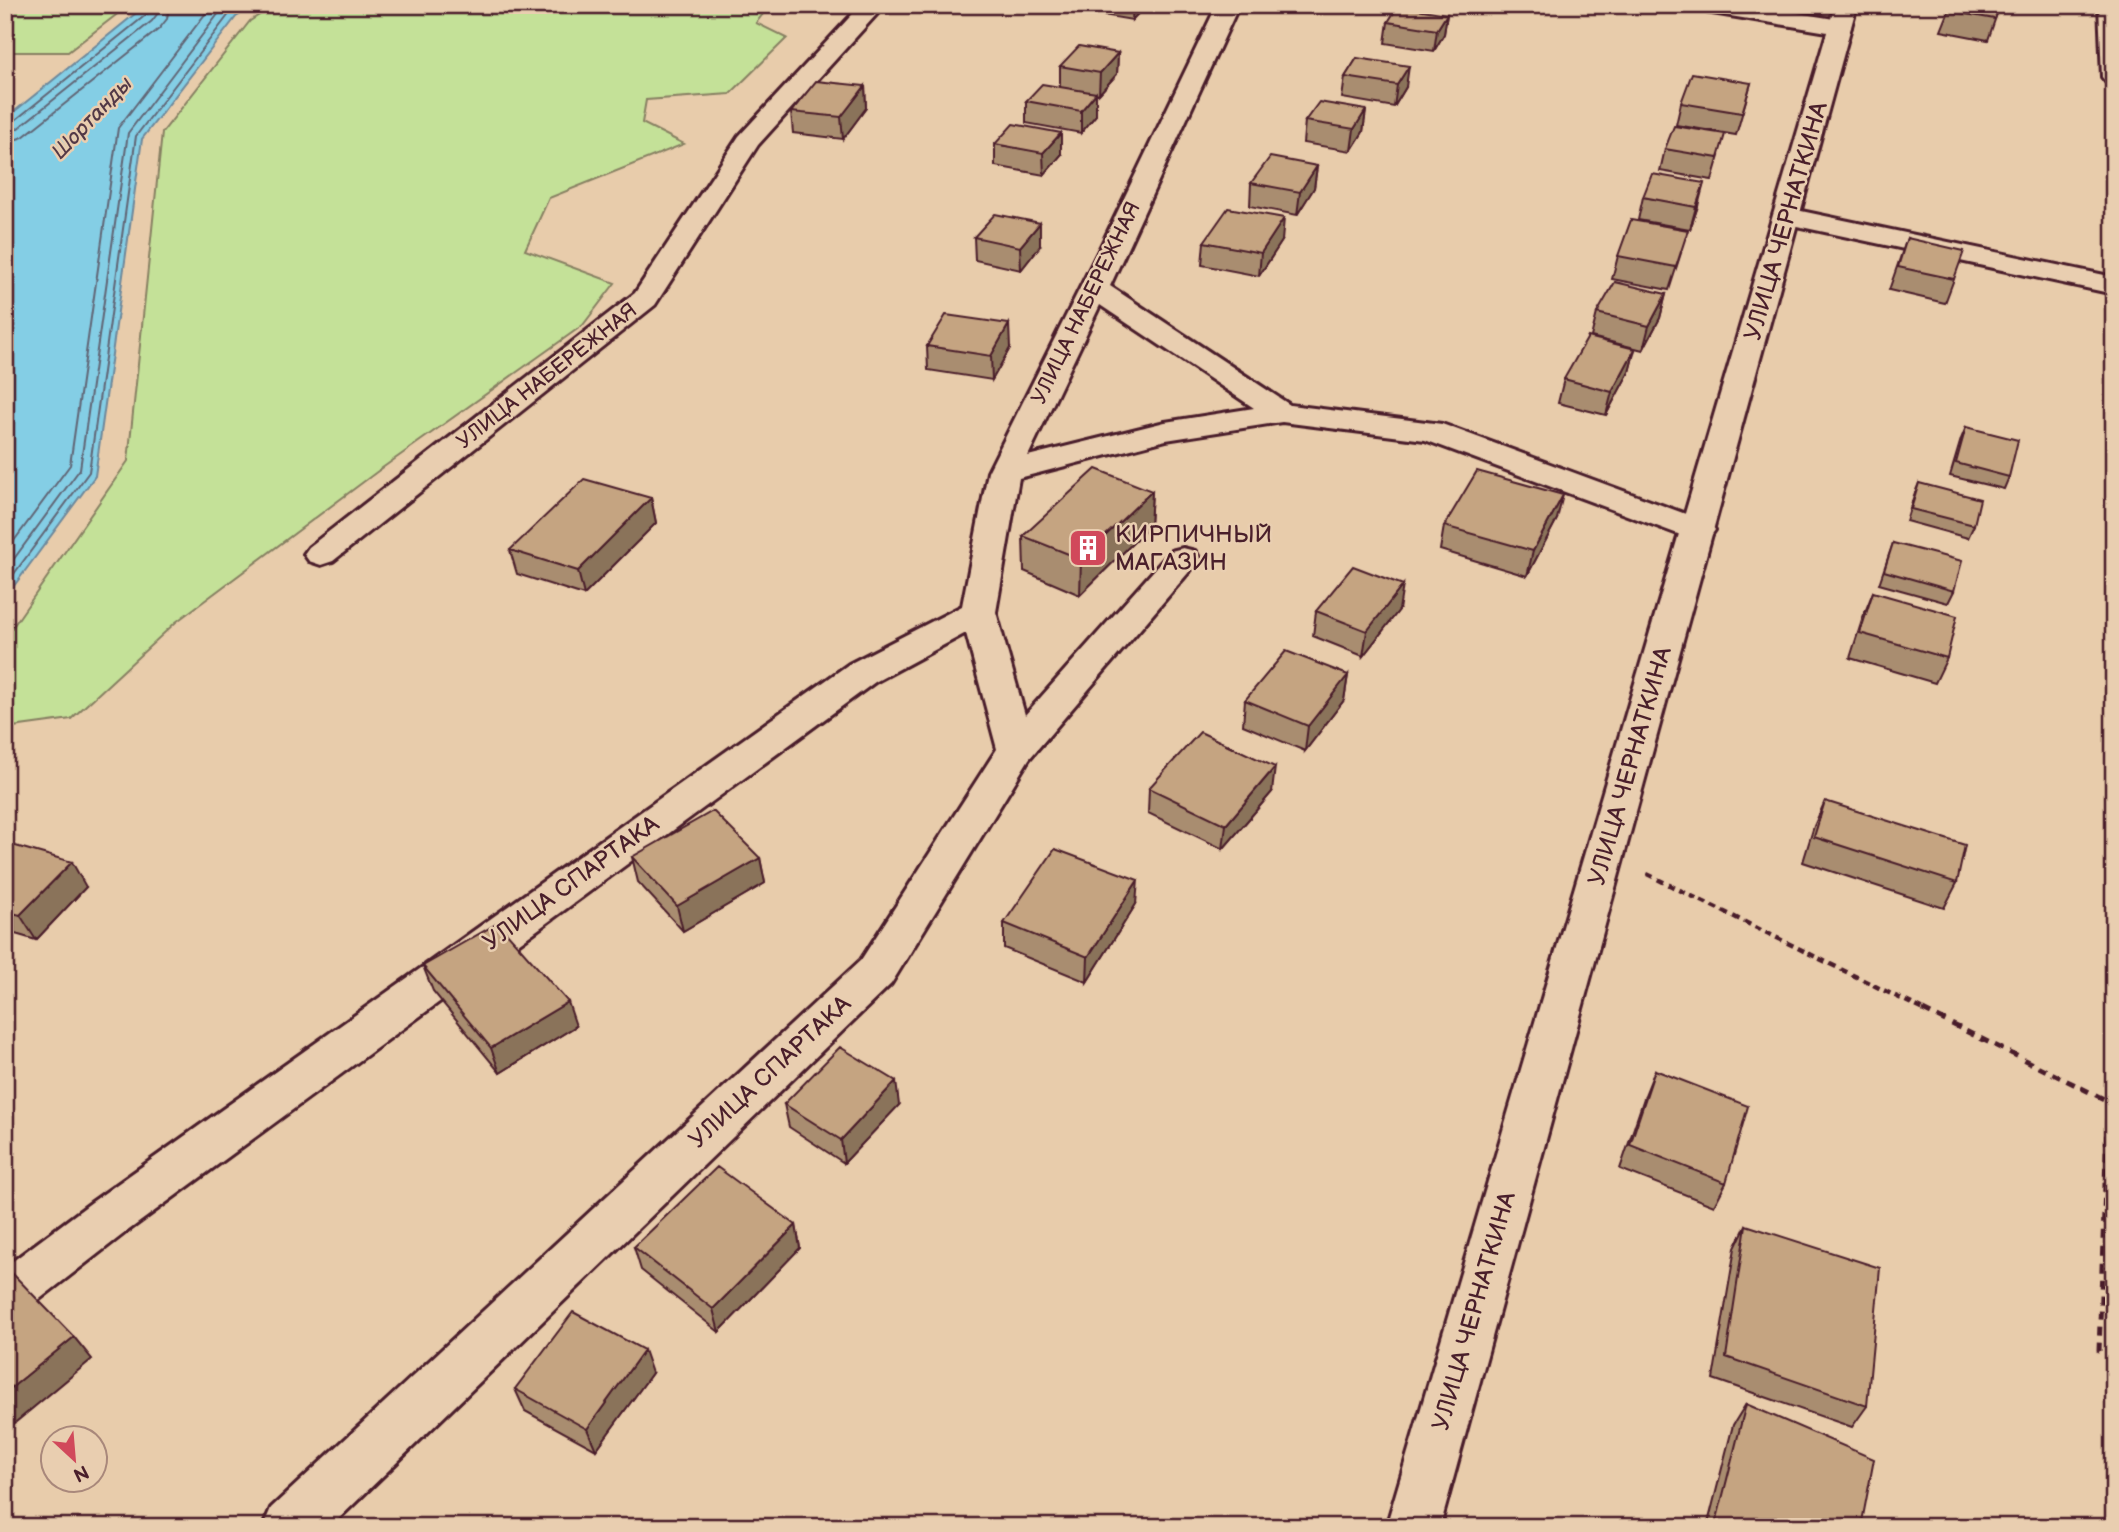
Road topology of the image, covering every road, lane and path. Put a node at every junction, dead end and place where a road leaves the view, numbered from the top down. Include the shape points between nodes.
1 (874, 5) edge
2 (1228, 5) edge
3 (1706, 5) edge
4 (2110, 5) edge
5 (1843, 16) edge
6 (2114, 77) edge
7 (1787, 216) junction
8 (2114, 286) edge
9 (1094, 288) junction
10 (1282, 413) junction
11 (1004, 472) junction
12 (1698, 530) junction
13 (321, 554) dead end
14 (1183, 559) dead end
15 (978, 612) junction
16 (1016, 750) junction
17 (1605, 853) junction
18 (5, 1296) edge
19 (2114, 1358) edge
20 (290, 1527) edge
21 (1413, 1527) edge

1 - 13 street, УЛИЦА НАБЕРЕЖНАЯ via 748,141 645,299
2 - 9 street, УЛИЦА НАБЕРЕЖНАЯ
3 - 5 street
4 - 6 street
5 - 7 street, УЛИЦА ЧЕРНАТКИНА
7 - 8 street
7 - 12 street, УЛИЦА ЧЕРНАТКИНА
9 - 10 street
9 - 11 street, УЛИЦА НАБЕРЕЖНАЯ
10 - 11 street via 1165,431
10 - 12 street via 1431,431
11 - 15 street, УЛИЦА НАБЕРЕЖНАЯ
12 - 17 street, УЛИЦА ЧЕРНАТКИНА
14 - 16 street, УЛИЦА СПАРТАКА
15 - 16 street
15 - 18 street, УЛИЦА СПАРТАКА via 862,673
16 - 20 street, УЛИЦА СПАРТАКА via 876,972
17 - 19 path via 2108,1101 2099,1351
17 - 21 street, УЛИЦА ЧЕРНАТКИНА

